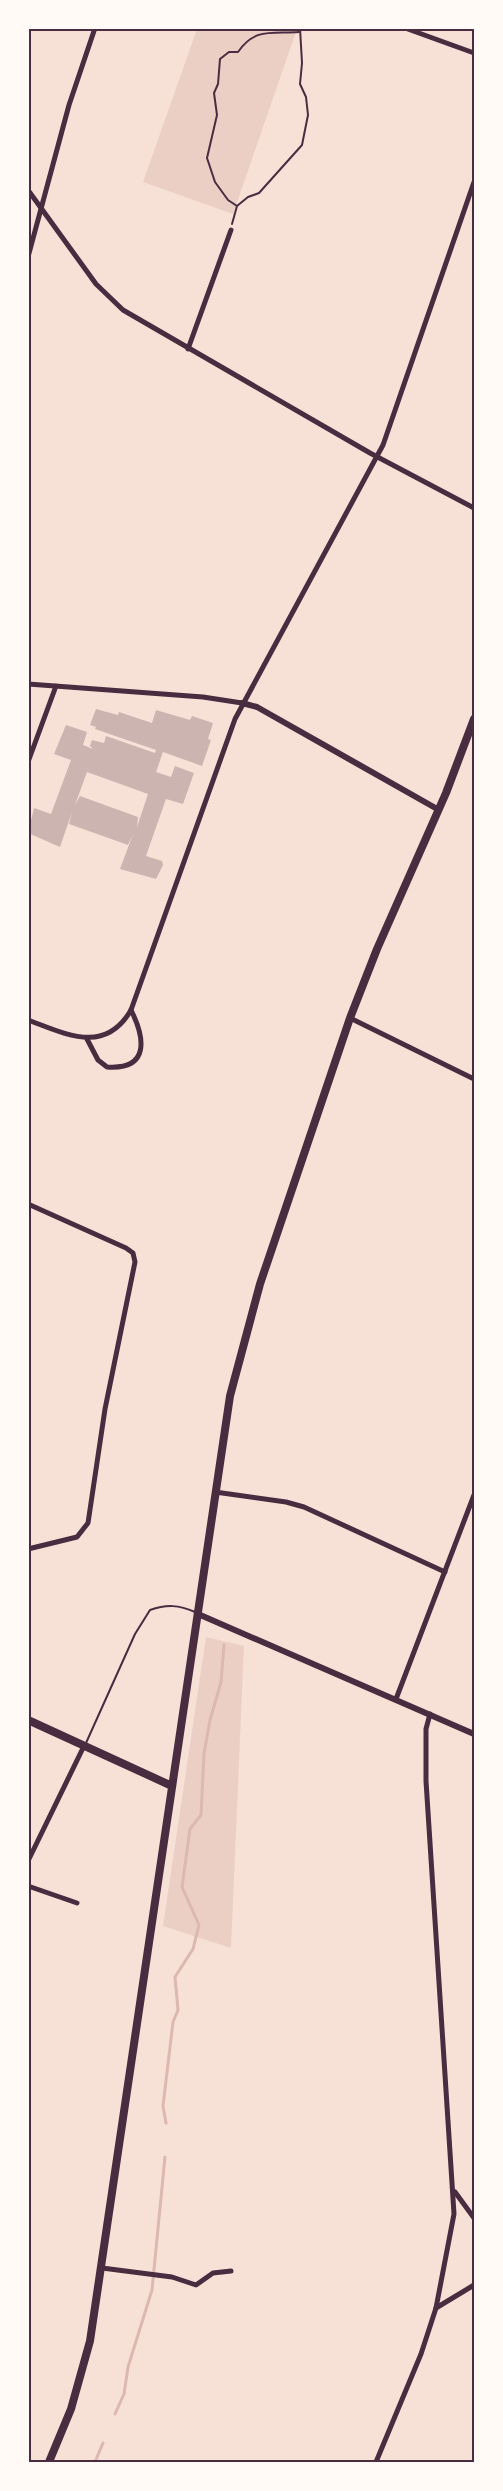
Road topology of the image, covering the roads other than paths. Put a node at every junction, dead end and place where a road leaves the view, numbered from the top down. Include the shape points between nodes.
1 (95, 28) edge
2 (405, 28) edge
3 (474, 52) edge
4 (474, 182) edge
5 (28, 190) edge
6 (42, 211) junction
7 (231, 230) road end
8 (28, 257) edge
9 (188, 349) junction
10 (378, 456) junction
11 (474, 508) edge
12 (28, 684) edge
13 (56, 686) junction
14 (242, 703) junction
15 (474, 719) edge
16 (28, 762) edge
17 (439, 810) junction
18 (131, 1010) junction
19 (350, 1018) junction
20 (28, 1020) edge
21 (87, 1038) junction
22 (474, 1079) edge
23 (28, 1204) edge
24 (215, 1492) junction
25 (474, 1495) edge
26 (28, 1549) edge
27 (445, 1572) junction
28 (198, 1614) junction
29 (396, 1699) junction
30 (430, 1714) junction
31 (28, 1720) edge
32 (474, 1734) edge
33 (84, 1746) junction
34 (172, 1786) junction
35 (28, 1861) edge
36 (28, 1886) edge
37 (77, 1903) dead end
38 (455, 2192) junction
39 (474, 2218) edge
40 (102, 2268) junction
41 (231, 2271) dead end
42 (474, 2285) edge
43 (436, 2308) junction
44 (50, 2463) edge
45 (376, 2463) edge

1 - 6 street via 69,105
2 - 3 street
4 - 10 street
5 - 6 street
6 - 8 street
6 - 9 street via 103,293 123,310
7 - 9 street
9 - 10 street
10 - 11 street
10 - 14 street
12 - 13 street
13 - 14 street
13 - 16 street
14 - 17 street via 257,707
14 - 18 street
15 - 17 main road
17 - 19 main road
18 - 21 street via 117,1028
18 - 21 street via 140,1028 142,1047 126,1066 107,1067 98,1060
19 - 22 street
19 - 24 main road via 247,1325 230,1396
20 - 21 street
23 - 26 street via 133,1252 134,1275 105,1409 88,1523 77,1537
24 - 27 street via 304,1507
24 - 28 main road
25 - 27 street
27 - 29 street
28 - 29 street
28 - 33 lane via 182,1606 150,1610 135,1634
28 - 34 main road
29 - 30 street
30 - 32 street
30 - 38 street via 426,1729 426,1781
31 - 33 main road
33 - 34 main road
33 - 35 street
34 - 40 main road
36 - 37 street
38 - 39 street
38 - 43 street via 451,2239
40 - 41 street via 160,2275 196,2285 213,2273
40 - 44 main road via 82,2376
42 - 43 street
43 - 45 street

